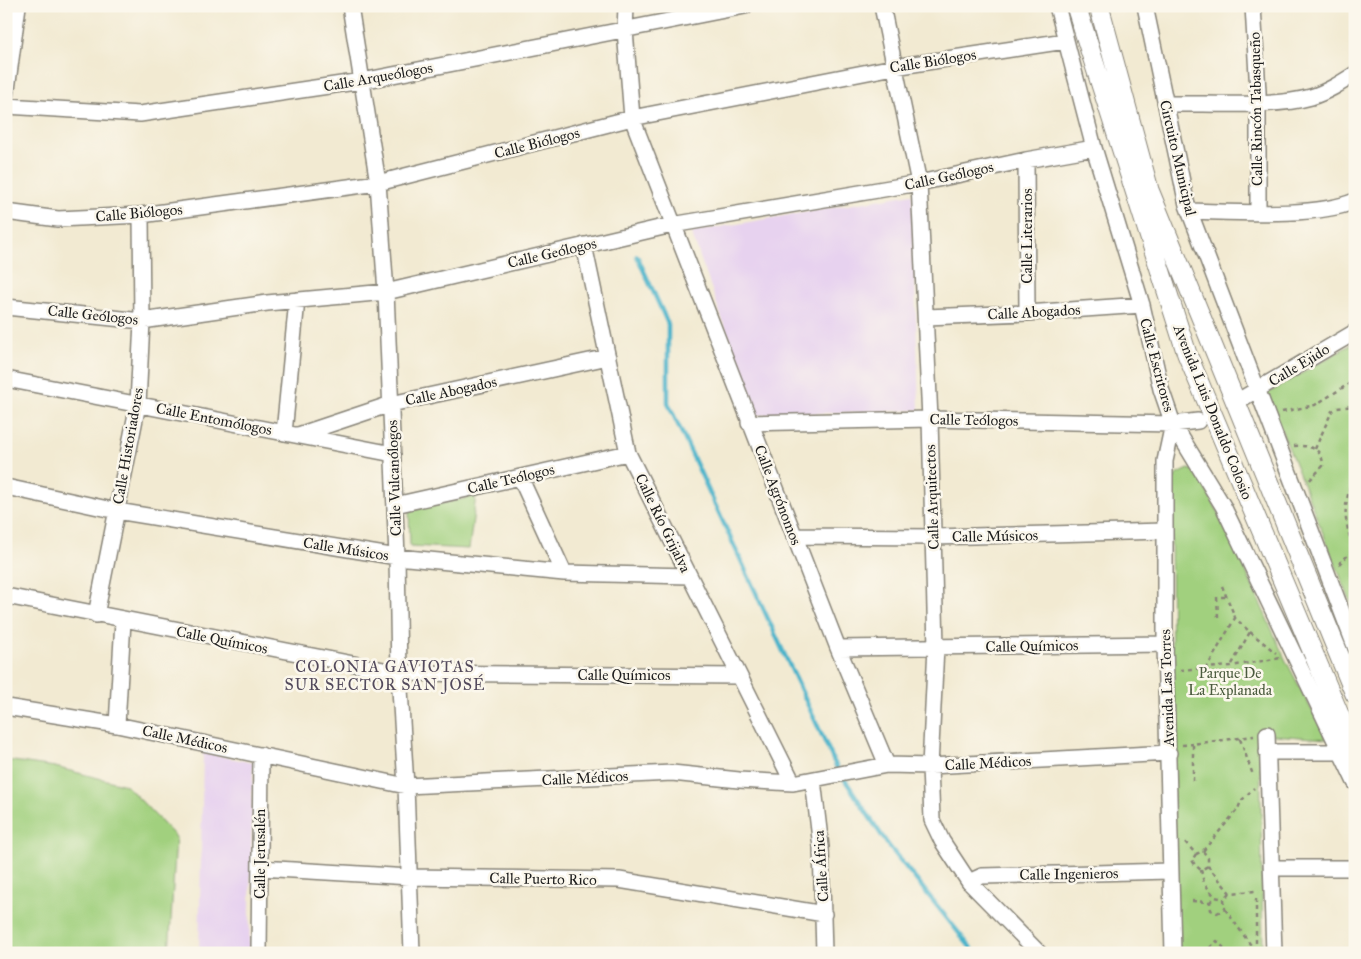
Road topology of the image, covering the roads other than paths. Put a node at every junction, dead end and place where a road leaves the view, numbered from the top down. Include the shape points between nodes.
1 (18, 6) edge
2 (350, 6) edge
3 (626, 6) edge
4 (745, 6) edge
5 (882, 6) edge
6 (1057, 6) edge
7 (1076, 6) edge
8 (1099, 6) edge
9 (1145, 6) edge
10 (1253, 6) edge
11 (625, 30) junction
12 (1065, 41) junction
13 (894, 67) junction
14 (1355, 74) edge
15 (362, 82) junction
16 (6, 97) edge
17 (1258, 102) junction
18 (1166, 104) junction
19 (6, 106) edge
20 (632, 118) junction
21 (1094, 148) junction
22 (1026, 160) junction
23 (919, 183) junction
24 (378, 184) junction
25 (1355, 201) edge
26 (1189, 211) junction
27 (6, 212) edge
28 (1258, 212) junction
29 (141, 215) junction
30 (672, 225) junction
31 (584, 245) junction
32 (386, 292) junction
33 (297, 300) junction
34 (1142, 305) junction
35 (6, 307) edge
36 (1027, 313) junction
37 (926, 317) junction
38 (142, 321) junction
39 (1355, 332) edge
40 (608, 357) junction
41 (6, 378) edge
42 (1256, 391) junction
43 (1243, 398) dead end
44 (138, 404) junction
45 (391, 404) junction
46 (930, 419) junction
47 (1198, 420) dead end
48 (749, 423) junction
49 (1173, 424) junction
50 (291, 434) junction
51 (628, 453) junction
52 (1192, 453) junction
53 (393, 454) junction
54 (1165, 461) junction
55 (520, 477) junction
56 (6, 487) edge
57 (395, 505) junction
58 (117, 511) junction
59 (1165, 531) junction
60 (794, 536) junction
61 (933, 537) junction
62 (397, 557) junction
63 (564, 573) junction
64 (689, 576) junction
65 (6, 596) edge
66 (96, 615) junction
67 (123, 621) junction
68 (1165, 644) junction
69 (1355, 646) edge
70 (936, 647) junction
71 (838, 648) junction
72 (399, 673) junction
73 (740, 676) junction
74 (1355, 694) edge
75 (6, 707) edge
76 (117, 725) junction
77 (1262, 735) road end
78 (1267, 752) junction
79 (1347, 752) edge
80 (1169, 753) junction
81 (261, 755) junction
82 (887, 765) junction
83 (930, 766) junction
84 (813, 780) junction
85 (1355, 782) edge
86 (793, 783) junction
87 (406, 786) junction
88 (260, 868) junction
89 (1272, 868) junction
90 (1355, 868) edge
91 (1170, 871) junction
92 (410, 877) junction
93 (969, 882) junction
94 (824, 914) junction
95 (259, 953) edge
96 (412, 953) edge
97 (824, 953) edge
98 (1039, 953) edge
99 (1172, 953) edge
100 (1274, 953) edge

1 - 16 street
2 - 15 street, Calle Vulcanólogos
3 - 11 street
4 - 11 street, Calle Arqueólogos
5 - 13 street, Calle Arquitectos
6 - 12 street, Calle Escritores
7 - 79 main road, Avenida Luis Donaldo Colosio via 1187,354
8 - 74 main road, Avenida Luis Donaldo Colosio via 1149,190
9 - 18 street, Circuito Municipal
10 - 17 street, Calle Rincón Tabasqueño
11 - 15 street, Calle Arqueólogos
11 - 20 street, Calle Agrónomos
12 - 13 street, Calle Biólogos
12 - 21 street, Calle Escritores
13 - 20 street, Calle Biólogos
13 - 23 street, Calle Arquitectos
14 - 17 street via 1312,96
15 - 19 street, Calle Arqueólogos via 140,114
15 - 24 street, Calle Vulcanólogos
17 - 18 street
17 - 28 street, Calle Rincón Tabasqueño
18 - 26 street, Circuito Municipal
20 - 24 street, Calle Biólogos
20 - 30 street, Calle Agrónomos
21 - 22 street, Calle Geólogos
21 - 34 street, Calle Escritores
22 - 23 street, Calle Geólogos
22 - 36 street, Calle Literarios
23 - 30 street, Calle Geólogos
23 - 37 street, Calle Arquitectos
24 - 29 street, Calle Biólogos
24 - 32 street, Calle Vulcanólogos
25 - 28 street via 1327,209
26 - 28 street
26 - 42 street, Circuito Municipal
27 - 29 street, Calle Biólogos via 58,219
29 - 38 street, Calle Historiadores
30 - 31 street, Calle Geólogos
30 - 48 street, Calle Agrónomos
31 - 32 street, Calle Geólogos
31 - 40 street, Calle Río Grijalva
32 - 33 street, Calle Geólogos
32 - 45 street, Calle Vulcanólogos
33 - 38 street, Calle Geólogos
33 - 50 street
34 - 36 street, Calle Abogados
34 - 49 street, Calle Escritores via 1161,389
35 - 38 street, Calle Geólogos
36 - 37 street, Calle Abogados
37 - 46 street, Calle Arquitectos
38 - 44 street, Calle Historiadores
39 - 42 street, Calle Ejido
40 - 45 street, Calle Abogados
40 - 51 street, Calle Río Grijalva
41 - 44 street, Calle Entomólogos
42 - 43 street, Calle Ejido
42 - 69 street
44 - 50 street, Calle Entomólogos
44 - 58 street, Calle Historiadores
45 - 50 street, Calle Abogados
45 - 53 street, Calle Vulcanólogos
46 - 48 street, Calle Teólogos
46 - 49 street, Calle Teólogos
46 - 61 street, Calle Arquitectos
47 - 49 street, Calle Teólogos
48 - 60 street, Calle Agrónomos
49 - 52 street, Calle Escritores
49 - 54 street, Avenida Las Torres
50 - 53 street, Calle Entomólogos
51 - 55 street, Calle Teólogos
51 - 64 street, Calle Río Grijalva
52 - 54 street via 1173,456
52 - 79 street, Calle Escritores
53 - 57 street, Calle Vulcanólogos
54 - 59 street, Avenida Las Torres
55 - 57 street, Calle Teólogos
55 - 63 street
56 - 58 street, Calle Músicos
57 - 62 street, Calle Vulcanólogos
58 - 62 street, Calle Músicos
58 - 66 street, Calle Historiadores
59 - 61 street, Calle Músicos
59 - 68 street, Avenida Las Torres
60 - 61 street, Calle Músicos
60 - 71 street, Calle Agrónomos
61 - 70 street, Calle Arquitectos
62 - 63 street, Calle Músicos
62 - 72 street, Calle Vulcanólogos
63 - 64 street, Calle Músicos
64 - 73 street, Calle Río Grijalva
65 - 66 street, Calle Químicos
66 - 67 street, Calle Químicos
67 - 72 street, Calle Químicos
67 - 76 street
68 - 70 street, Calle Químicos
68 - 80 street, Avenida Las Torres
70 - 71 street, Calle Químicos
70 - 83 street, Calle Arquitectos
71 - 82 street, Calle Agrónomos
72 - 73 street, Calle Químicos
72 - 87 street, Calle Vulcanólogos
73 - 86 street, Calle Río Grijalva
75 - 76 street, Calle Médicos
76 - 81 street, Calle Médicos
77 - 78 street
78 - 79 street
78 - 89 street
79 - 85 street, Calle Escritores
80 - 83 street, Calle Médicos
80 - 91 street, Avenida Las Torres
81 - 87 street, Calle Médicos
81 - 88 street, Calle Jerusalén
82 - 83 street, Calle Médicos
82 - 84 street, Calle Médicos
83 - 93 street, Calle Arquitectos via 932,820
84 - 86 street, Calle Médicos
84 - 94 street, Calle África
86 - 87 street, Calle Médicos via 672,773
87 - 92 street, Calle Vulcanólogos
88 - 92 street, Calle Puerto Rico
88 - 95 street, Calle Jerusalén
89 - 90 street
89 - 100 street
91 - 93 street, Calle Ingenieros via 982,876
91 - 99 street, Avenida Las Torres
92 - 94 street, Calle Puerto Rico via 618,880
92 - 96 street, Calle Vulcanólogos
93 - 98 street, Calle Arquitectos
94 - 97 street, Calle África

